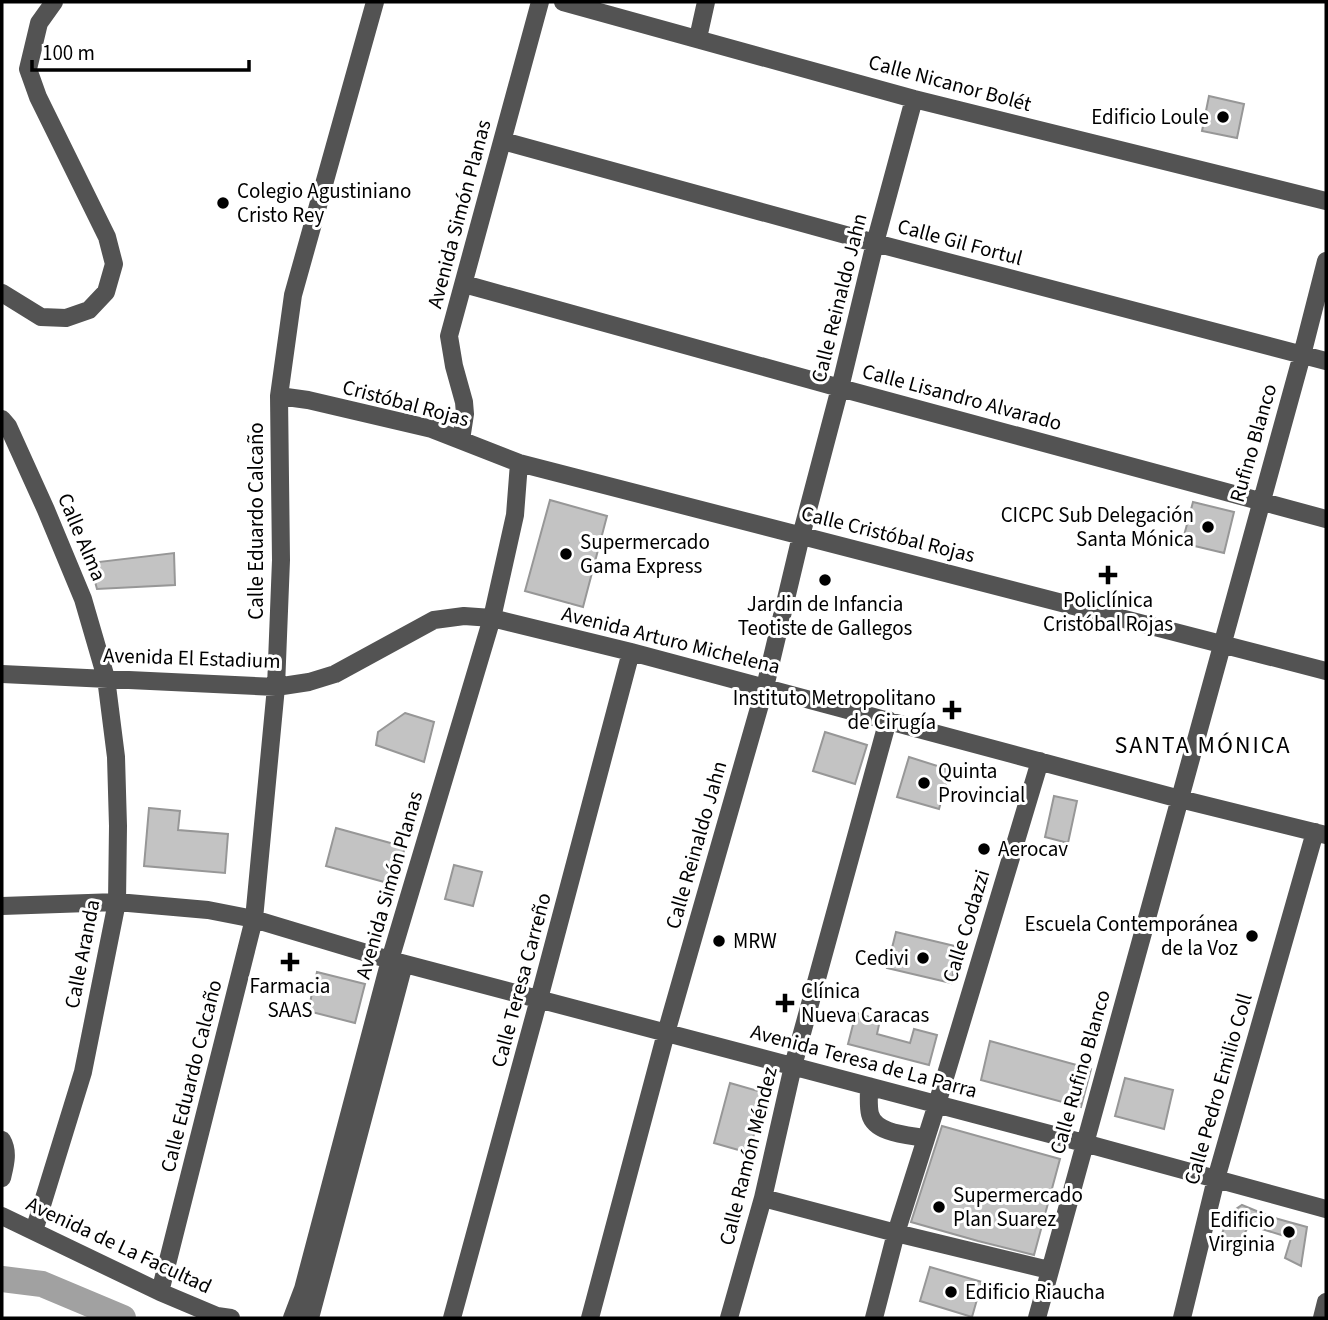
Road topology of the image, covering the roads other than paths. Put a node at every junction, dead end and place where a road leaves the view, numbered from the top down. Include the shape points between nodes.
1 (54, 2) edge
2 (374, 2) edge
3 (540, 2) edge
4 (564, 2) edge
5 (706, 2) edge
6 (698, 38) junction
7 (915, 99) junction
8 (503, 141) junction
9 (1326, 201) edge
10 (875, 243) junction
11 (1326, 261) edge
12 (464, 284) junction
13 (2, 293) edge
14 (1302, 355) junction
15 (1326, 361) edge
16 (840, 388) junction
17 (279, 396) junction
18 (2, 419) edge
19 (461, 440) junction
20 (520, 463) junction
21 (1260, 501) junction
22 (1326, 519) edge
23 (800, 536) junction
24 (492, 618) junction
25 (1222, 643) junction
26 (631, 652) junction
27 (1326, 671) edge
28 (2, 674) edge
29 (106, 678) junction
30 (276, 687) junction
31 (765, 688) junction
32 (888, 720) junction
33 (1040, 761) junction
34 (1180, 799) junction
35 (1320, 834) edge
36 (117, 902) junction
37 (2, 906) edge
38 (254, 919) junction
39 (397, 962) junction
40 (539, 999) junction
41 (666, 1033) junction
42 (793, 1066) junction
43 (869, 1086) junction
44 (937, 1104) junction
45 (925, 1138) junction
46 (2, 1140) edge
47 (1084, 1143) junction
48 (2, 1178) edge
49 (1216, 1179) junction
50 (763, 1198) junction
51 (1326, 1209) edge
52 (2, 1216) edge
53 (34, 1231) junction
54 (896, 1233) junction
55 (1049, 1270) junction
56 (303, 1289) junction
57 (160, 1292) junction
58 (1326, 1302) edge
59 (222, 1318) edge
60 (277, 1318) edge
61 (292, 1318) edge
62 (310, 1318) edge
63 (452, 1318) edge
64 (590, 1318) edge
65 (730, 1318) edge
66 (874, 1318) edge
67 (1037, 1318) edge
68 (1182, 1318) edge
69 (1322, 1318) edge

1 - 13 street via 39,23 28,69 107,237 114,264 106,292 89,310 66,318 41,317
2 - 17 street, Calle Eduardo Calcaño via 293,295
3 - 8 street, Avenida Simón Planas
4 - 6 street, Calle Nicanor Bolét
5 - 6 street
6 - 7 street, Calle Nicanor Bolét
7 - 9 street, Calle Nicanor Bolét
7 - 10 street, Calle Reinaldo Jahn
8 - 10 street, Calle Gil Fortul
8 - 12 street, Avenida Simón Planas
10 - 14 street, Calle Gil Fortul
10 - 16 street, Calle Reinaldo Jahn
11 - 14 street, Rufino Blanco
12 - 16 street, Calle Lisandro Alvarado
12 - 19 street, Avenida Simón Planas via 449,336 466,414
14 - 15 street, Calle Gil Fortul
14 - 21 street, Rufino Blanco
16 - 21 street, Calle Lisandro Alvarado
16 - 23 street, Calle Reinaldo Jahn
17 - 19 street, Cristóbal Rojas via 432,429
17 - 30 street, Calle Eduardo Calcaño via 281,560
18 - 29 street, Calle Alma via 47,510 83,599
19 - 20 street, Cristóbal Rojas
20 - 23 street, Calle Cristóbal Rojas
20 - 24 street, Avenida Simón Planas via 515,515
21 - 22 street, Calle Lisandro Alvarado
21 - 25 street, Rufino Blanco
23 - 25 street, Calle Cristóbal Rojas
23 - 31 street, Calle Reinaldo Jahn
24 - 26 street, Avenida Arturo Michelena
24 - 30 street, Avenida El Estadium via 433,620 335,674
24 - 39 street, Avenida Simón Planas
25 - 27 street, Calle Cristóbal Rojas
25 - 34 street, Rufino Blanco
26 - 31 street, Avenida Arturo Michelena
26 - 40 street, Calle Teresa Carreño
28 - 29 street, Avenida El Estadium
29 - 30 street, Avenida El Estadium
29 - 36 street, Calle Aranda via 116,757
30 - 38 street, Calle Eduardo Calcaño
31 - 32 street, Avenida Arturo Michelena
31 - 41 street, Calle Reinaldo Jahn
32 - 33 street, Avenida Arturo Michelena
32 - 42 street, Calle Ramón Méndez
33 - 34 street, Avenida Arturo Michelena
33 - 44 street, Calle Codazzi
34 - 35 street, Avenida Arturo Michelena
34 - 47 street, Calle Rufino Blanco
35 - 49 street, Calle Pedro Emilio Coll
36 - 37 street, Avenida Teresa de La Parra
36 - 38 street, Avenida Teresa de La Parra
36 - 53 street, Calle Aranda via 83,1072
38 - 39 street, Avenida Teresa de La Parra
38 - 57 street, Calle Eduardo Calcaño
39 - 40 street, Avenida Teresa de La Parra
39 - 56 street, Avenida Simón Planas
39 - 62 street, Avenida Simón Planas
40 - 41 street, Avenida Teresa de La Parra
40 - 63 street, Calle Teresa Carreño
41 - 42 street, Avenida Teresa de La Parra
41 - 64 street, Calle Reinaldo Jahn
42 - 43 street, Avenida Teresa de La Parra
42 - 50 street, Calle Ramón Méndez
43 - 44 street, Avenida Teresa de La Parra
43 - 45 street via 870,1114 878,1126
44 - 45 street, Calle Codazzi
44 - 47 street, Avenida Teresa de La Parra
45 - 54 street, Calle Codazzi
46 - 48 street via 6,1155
47 - 49 street, Avenida Teresa de La Parra
47 - 55 street, Calle Rufino Blanco
49 - 51 street, Avenida Teresa de La Parra
49 - 68 street, Calle Pedro Emilio Coll
50 - 54 street
50 - 65 street, Calle Ramón Méndez
52 - 53 street, Avenida de La Facultad
53 - 57 street, Avenida de La Facultad
54 - 55 street
54 - 66 street
55 - 67 street, Calle Rufino Blanco
56 - 60 street via 291,1308
56 - 61 street, Avenida Simón Planas
57 - 59 street, Avenida de La Facultad
58 - 69 street

